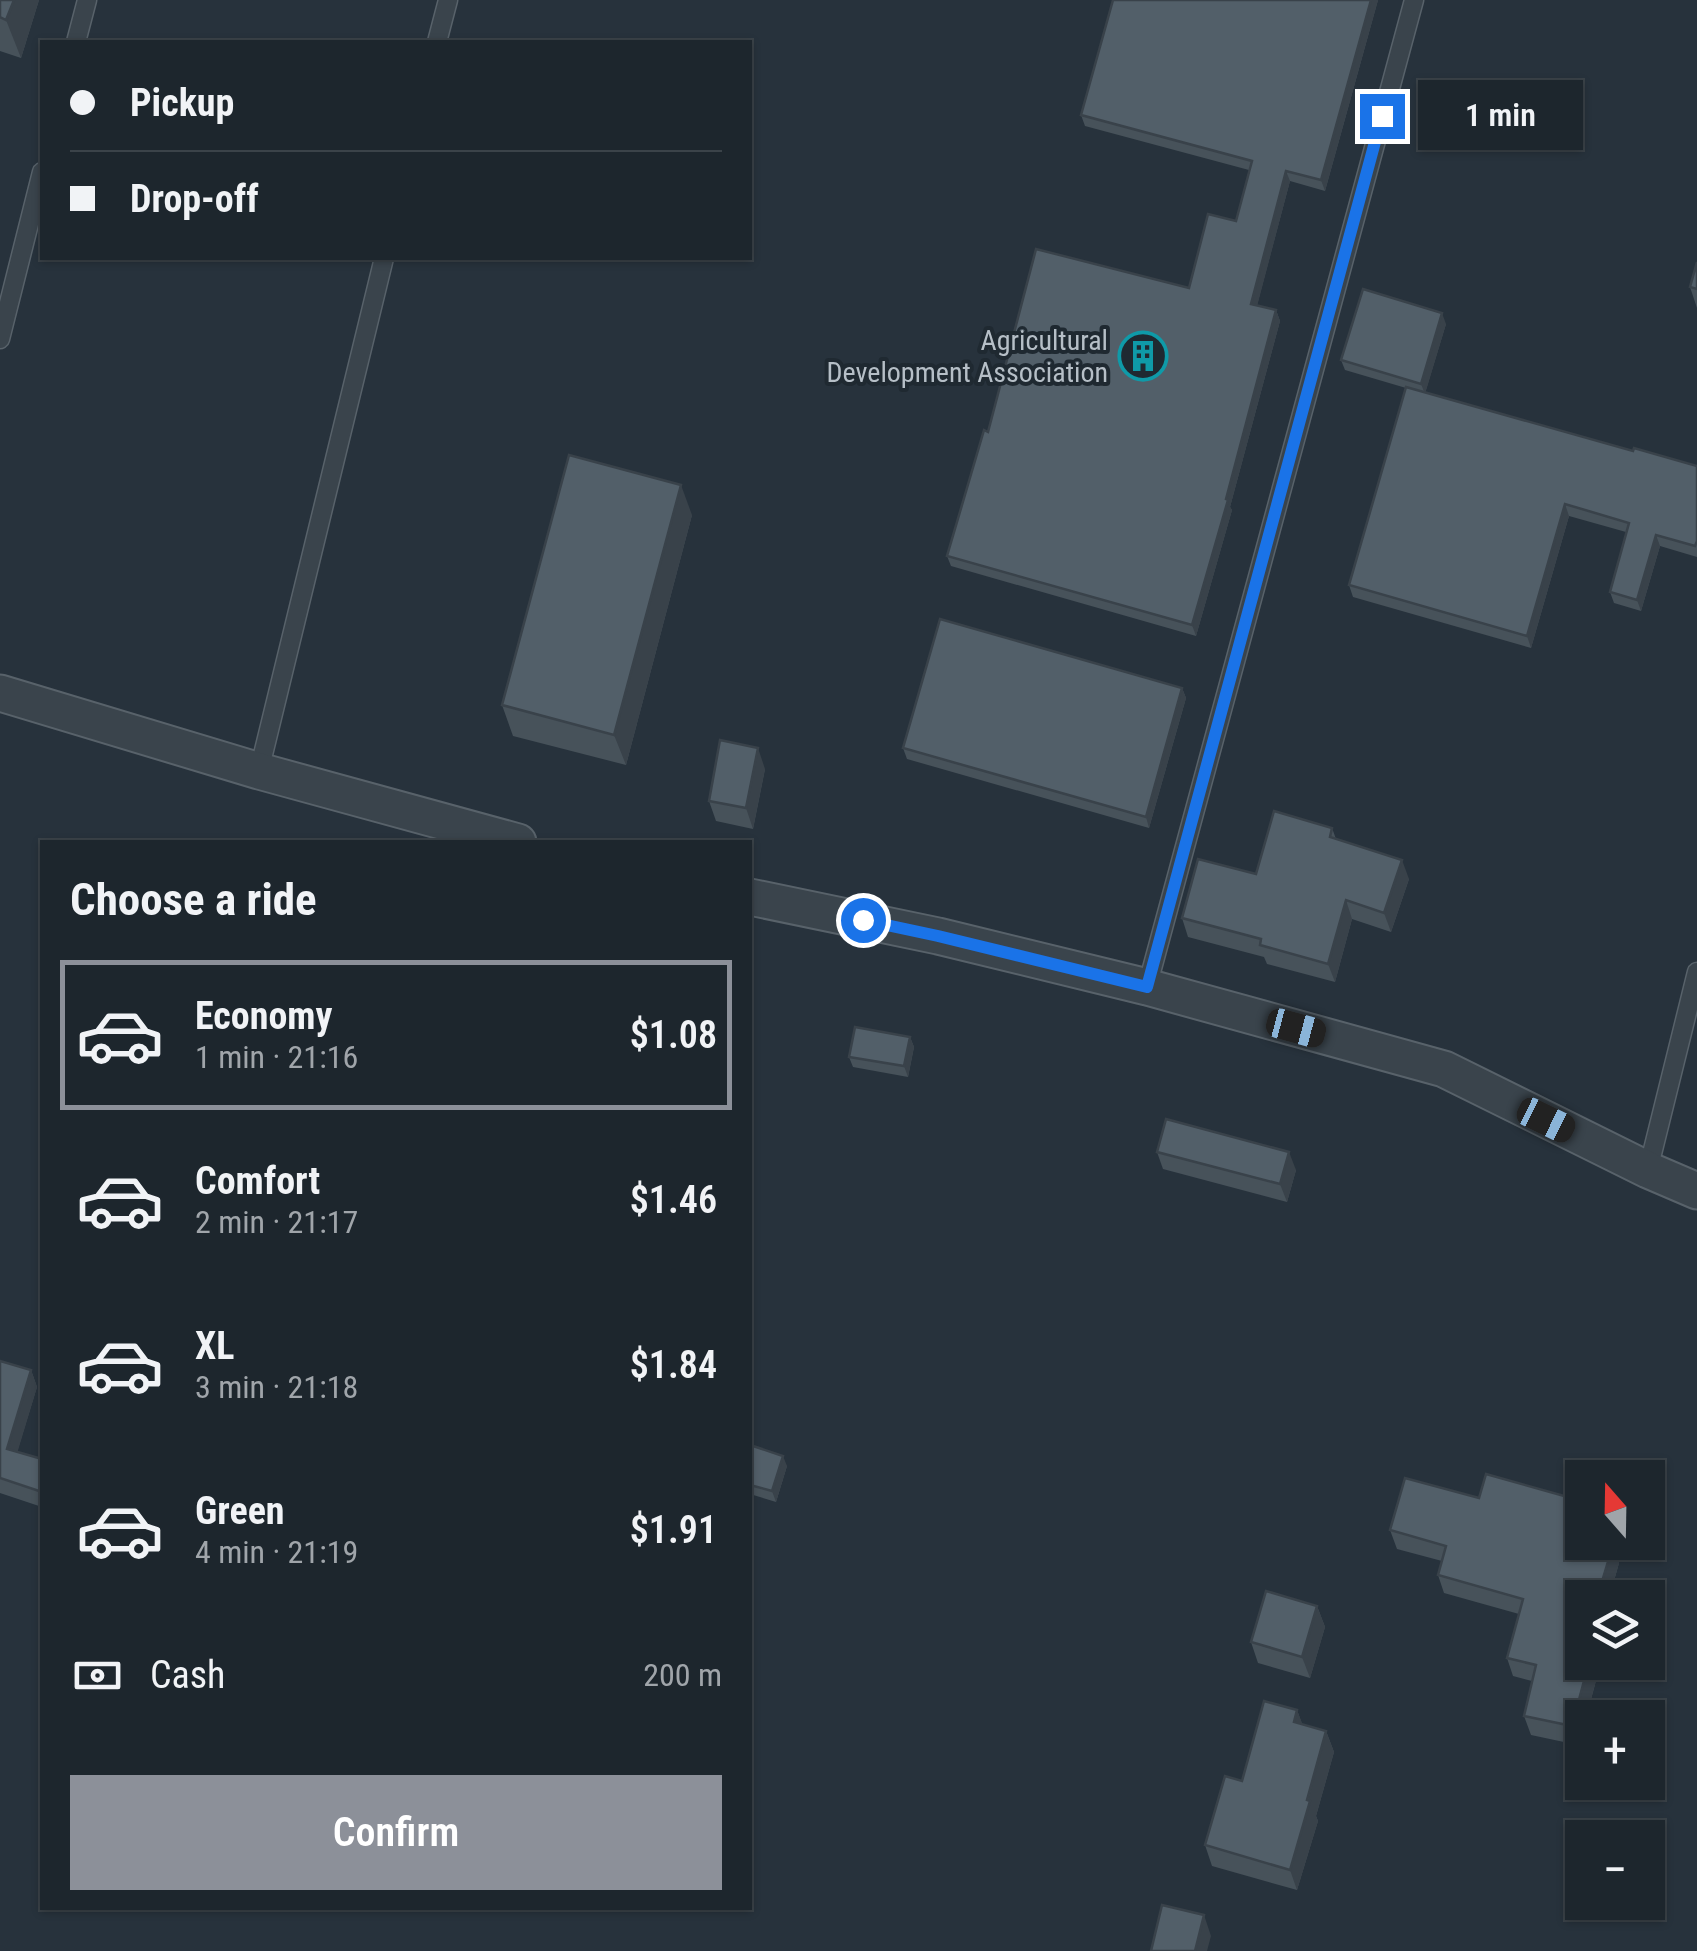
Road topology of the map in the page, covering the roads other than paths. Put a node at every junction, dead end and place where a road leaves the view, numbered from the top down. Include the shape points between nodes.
1 (86, 0) edge
2 (448, 0) edge
3 (1414, 0) edge
4 (76, 40) edge
5 (438, 40) edge
6 (40, 180) edge
7 (384, 260) edge
8 (0, 339) edge
9 (0, 693) edge
10 (259, 771) junction
11 (511, 840) edge
12 (752, 898) edge
13 (1697, 972) edge
14 (1147, 987) junction
15 (1648, 1170) junction
16 (1697, 1191) edge

1 - 4 lane
2 - 5 lane
3 - 14 lane
6 - 8 lane
7 - 10 lane
9 - 10 street
10 - 11 street
12 - 14 street
13 - 15 lane
14 - 15 street via 1444,1069
15 - 16 street

